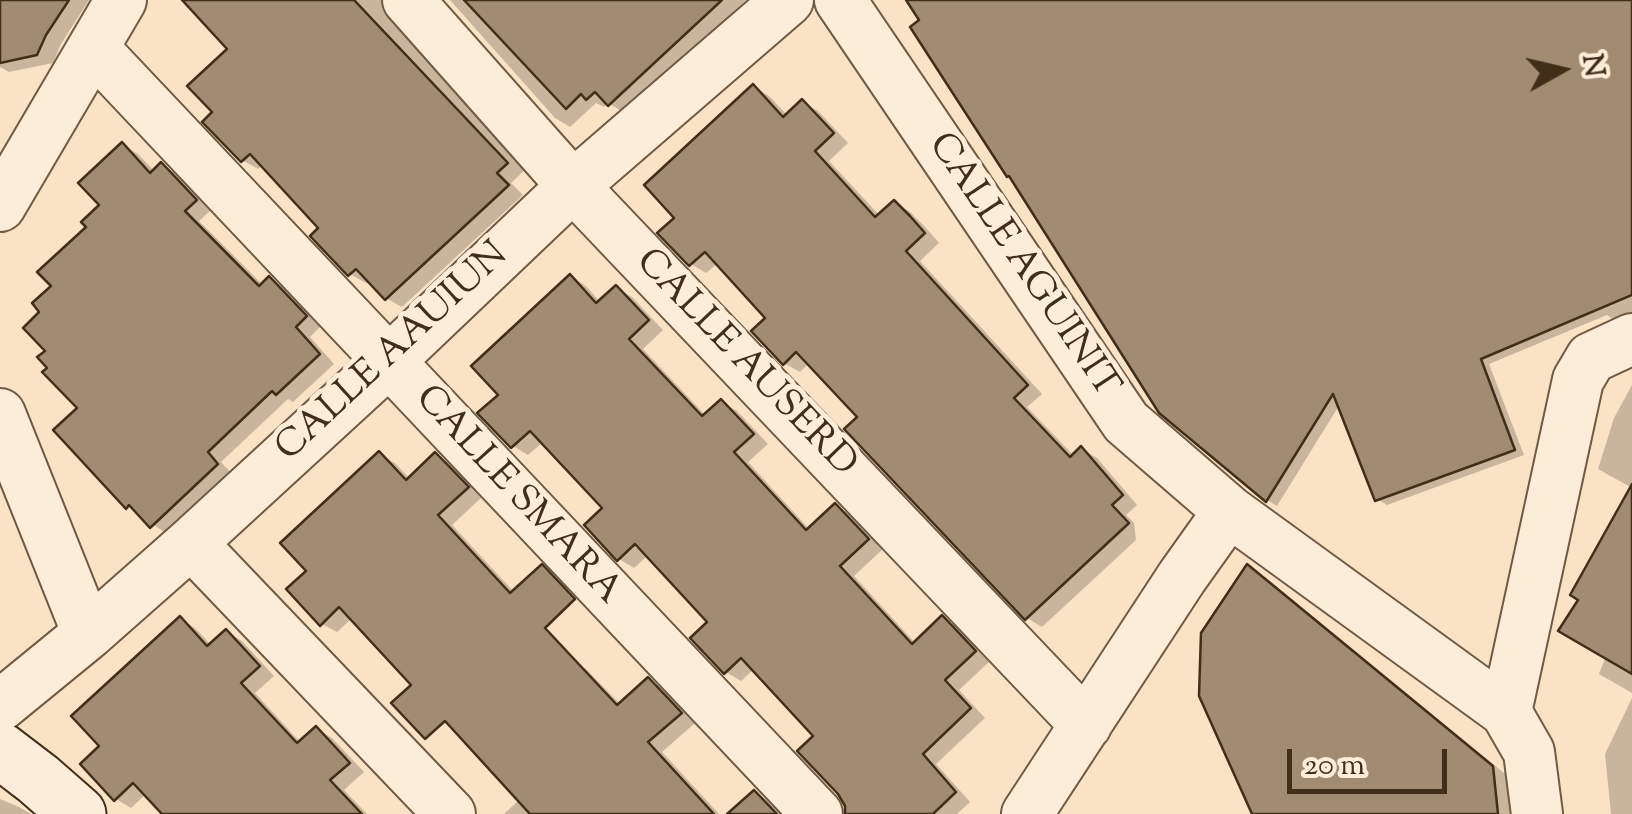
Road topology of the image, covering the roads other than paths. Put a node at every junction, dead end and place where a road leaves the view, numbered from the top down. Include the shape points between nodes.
1 (120, 0) edge
2 (408, 0) edge
3 (788, 0) edge
4 (840, 0) edge
5 (94, 49) junction
6 (573, 186) junction
7 (0, 206) edge
8 (1632, 339) edge
9 (388, 362) junction
10 (0, 414) edge
11 (1229, 511) junction
12 (191, 544) junction
13 (88, 634) junction
14 (0, 706) edge
15 (1506, 712) junction
16 (1086, 725) junction
17 (0, 750) edge
18 (78, 814) edge
19 (450, 814) edge
20 (816, 814) edge
21 (1027, 814) edge
22 (1536, 814) edge

1 - 5 street
2 - 6 street, CALLE AUSERD
3 - 6 street, CALLE AAUIUN
4 - 11 street, CALLE AGUINIT via 1126,422
5 - 7 street
5 - 9 street, CALLE SMARA
6 - 9 street, CALLE AAUIUN
6 - 16 street, CALLE AUSERD
8 - 15 street via 1591,358 1578,380
9 - 12 street, CALLE AAUIUN
9 - 20 street, CALLE SMARA
10 - 13 street
11 - 15 street, CALLE AGUINIT
11 - 16 street
12 - 13 street, CALLE AAUIUN
12 - 19 street
13 - 14 street, CALLE AAUIUN
15 - 22 street via 1529,752
16 - 21 street
17 - 18 street

